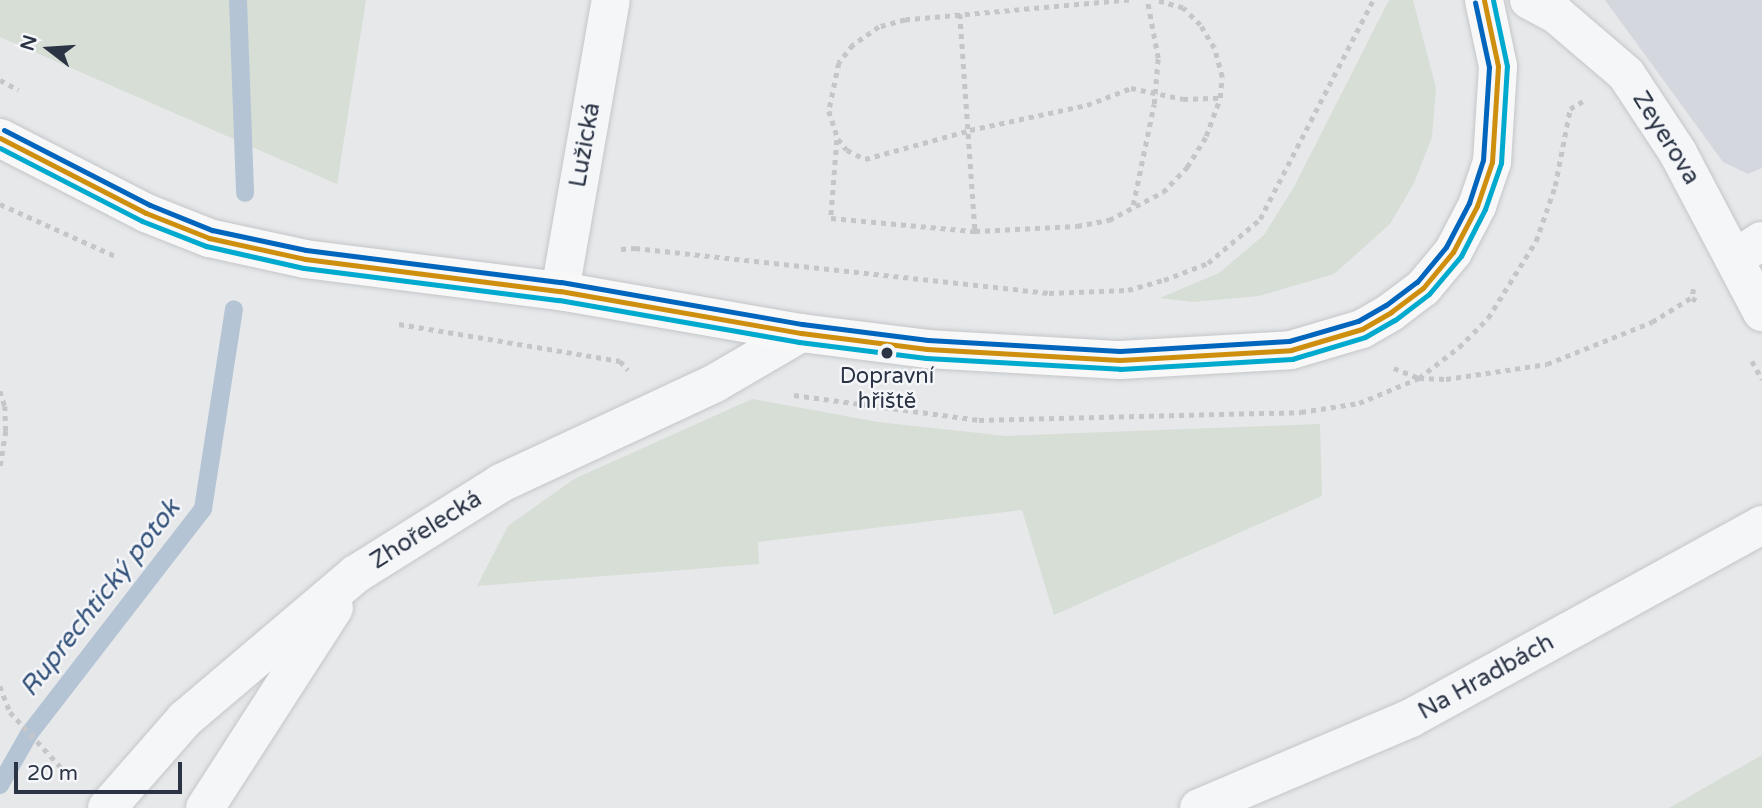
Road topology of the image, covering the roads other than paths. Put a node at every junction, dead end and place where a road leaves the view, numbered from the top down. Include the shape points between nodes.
1 (611, 0) edge
2 (1484, 0) edge
3 (1529, 0) edge
4 (0, 138) edge
5 (1748, 250) edge
6 (560, 291) junction
7 (1762, 312) edge
8 (801, 333) junction
9 (1762, 525) edge
10 (356, 574) junction
11 (107, 808) edge
12 (205, 808) edge
13 (1199, 808) edge

1 - 6 street, Lužická
2 - 8 main road via 1498,66 1497,105 1492,162 1477,206 1453,252 1423,288 1362,329 1291,351 1120,359 928,349
3 - 5 street, Zeyerova via 1557,15 1626,74
4 - 6 main road via 146,213 209,238 305,259
5 - 7 street, Zeyerova
6 - 8 main road
8 - 10 street, Zhořelecká via 715,383 501,483
9 - 13 street, Na Hradbách via 1410,718
10 - 11 street, Zhořelecká via 185,719
10 - 12 street

